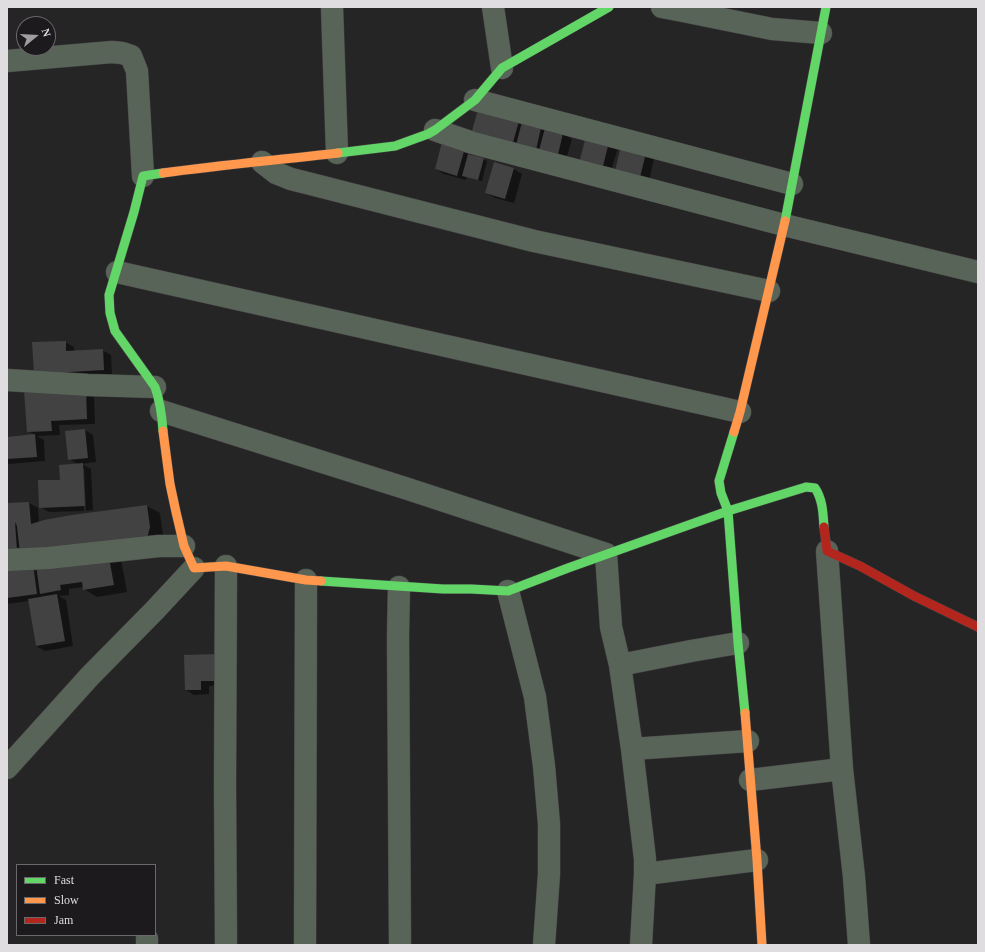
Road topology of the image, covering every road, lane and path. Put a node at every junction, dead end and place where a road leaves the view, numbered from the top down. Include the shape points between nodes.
1 (332, 7) edge
2 (493, 7) edge
3 (609, 7) edge
4 (662, 7) edge
5 (826, 7) edge
6 (821, 33) junction
7 (7, 61) edge
8 (502, 68) junction
9 (475, 100) junction
10 (436, 130) junction
11 (336, 153) junction
12 (262, 162) junction
13 (143, 176) junction
14 (792, 184) junction
15 (784, 225) junction
16 (116, 272) junction
17 (978, 272) edge
18 (768, 291) junction
19 (7, 380) edge
20 (155, 387) junction
21 (161, 411) junction
22 (740, 412) junction
23 (728, 511) junction
24 (184, 546) junction
25 (827, 551) junction
26 (606, 554) junction
27 (7, 560) edge
28 (226, 566) junction
29 (194, 568) junction
30 (306, 580) junction
31 (399, 587) junction
32 (508, 591) junction
33 (978, 627) edge
34 (738, 643) junction
35 (620, 665) junction
36 (748, 741) junction
37 (632, 749) junction
38 (7, 768) edge
39 (842, 769) junction
40 (750, 780) junction
41 (757, 860) junction
42 (645, 874) junction
43 (226, 945) edge
44 (305, 945) edge
45 (400, 945) edge
46 (544, 945) edge
47 (641, 945) edge
48 (762, 945) edge
49 (859, 945) edge

1 - 11 street
2 - 8 street
3 - 8 street
4 - 6 street via 772,30
5 - 6 street
6 - 14 street
7 - 13 street via 112,52 131,56 137,71
8 - 9 street
9 - 10 street
9 - 14 street
10 - 11 street via 395,146
10 - 15 street via 473,144
11 - 12 street
12 - 13 street
12 - 18 street via 276,173 291,179 534,241
13 - 16 street
14 - 15 street
15 - 17 street
15 - 18 street
16 - 20 street via 109,295 111,320 115,331
16 - 22 street
18 - 22 street
19 - 20 street
20 - 21 street
21 - 24 street via 170,484
21 - 26 street
22 - 23 street via 720,481 720,489
23 - 25 street via 806,487 815,488 820,494
23 - 26 street
23 - 34 street
24 - 27 street
24 - 29 street
25 - 33 street
25 - 39 street
26 - 32 street
26 - 35 street via 611,627
28 - 29 street
28 - 30 street
28 - 43 street
29 - 38 street via 90,676
30 - 31 street
30 - 44 street
31 - 32 street
31 - 45 street
32 - 46 street via 535,697 544,766 549,859
34 - 35 street
34 - 36 street
35 - 37 street
36 - 37 street
36 - 40 street
37 - 42 street
39 - 40 street
39 - 49 street
40 - 41 street
41 - 42 street
41 - 48 street
42 - 47 street

